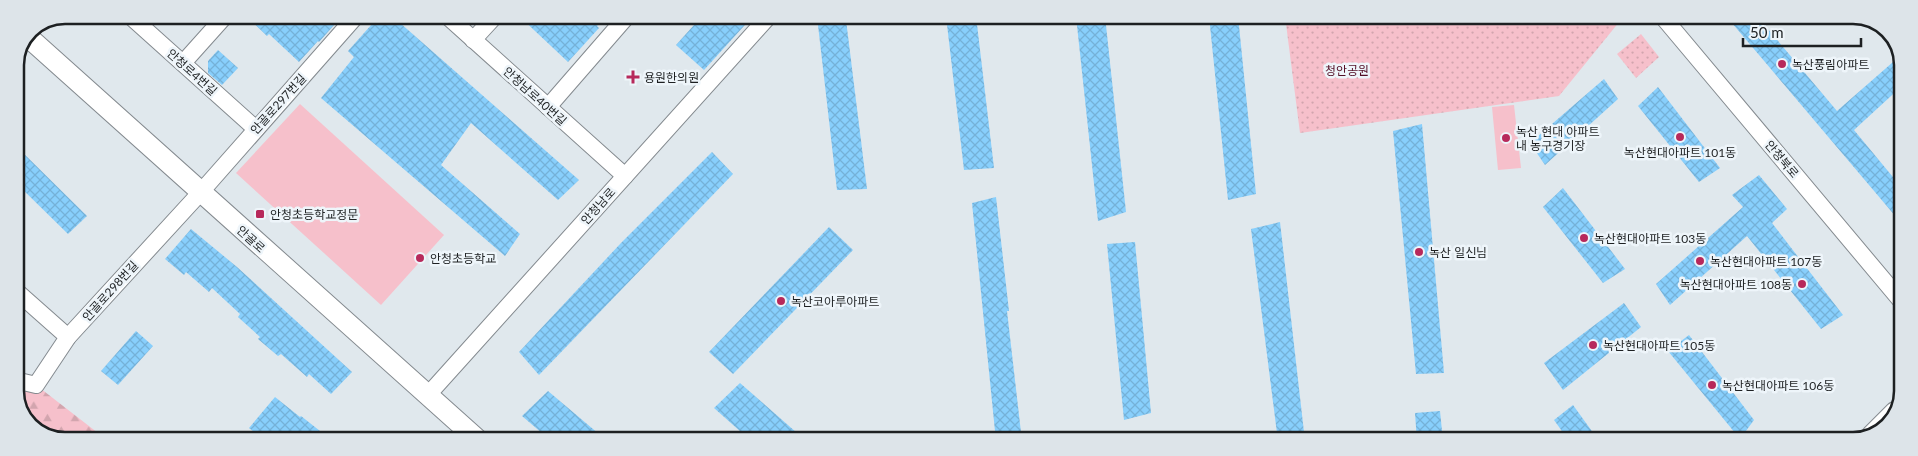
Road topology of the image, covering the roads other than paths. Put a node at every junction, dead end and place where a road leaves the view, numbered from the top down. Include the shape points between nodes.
1 (139, 24) edge
2 (218, 24) edge
3 (349, 24) edge
4 (456, 24) edge
5 (488, 24) edge
6 (620, 24) edge
7 (762, 24) edge
8 (1669, 24) edge
9 (473, 40) junction
10 (32, 41) edge
11 (182, 63) junction
12 (548, 107) junction
13 (256, 129) junction
14 (625, 176) junction
15 (200, 193) junction
16 (1894, 292) edge
17 (24, 298) edge
18 (68, 337) junction
19 (24, 382) edge
20 (427, 396) junction
21 (469, 432) edge

1 - 11 street, 안청로4번길
2 - 11 street
3 - 13 street, 안골로297번길
4 - 9 street, 안청남로40번길
5 - 9 street
6 - 12 street
7 - 14 street, 안청남로
8 - 16 street, 안청북로
9 - 12 street, 안청남로40번길
10 - 15 main road, 안골로
11 - 13 street, 안청로4번길
12 - 14 street, 안청남로40번길
13 - 15 street, 안골로297번길
14 - 20 street, 안청남로
15 - 18 street, 안골로298번길
15 - 20 main road, 안골로
17 - 18 street
18 - 19 street, 안골로298번길 via 36,385
20 - 21 main road, 안골로

